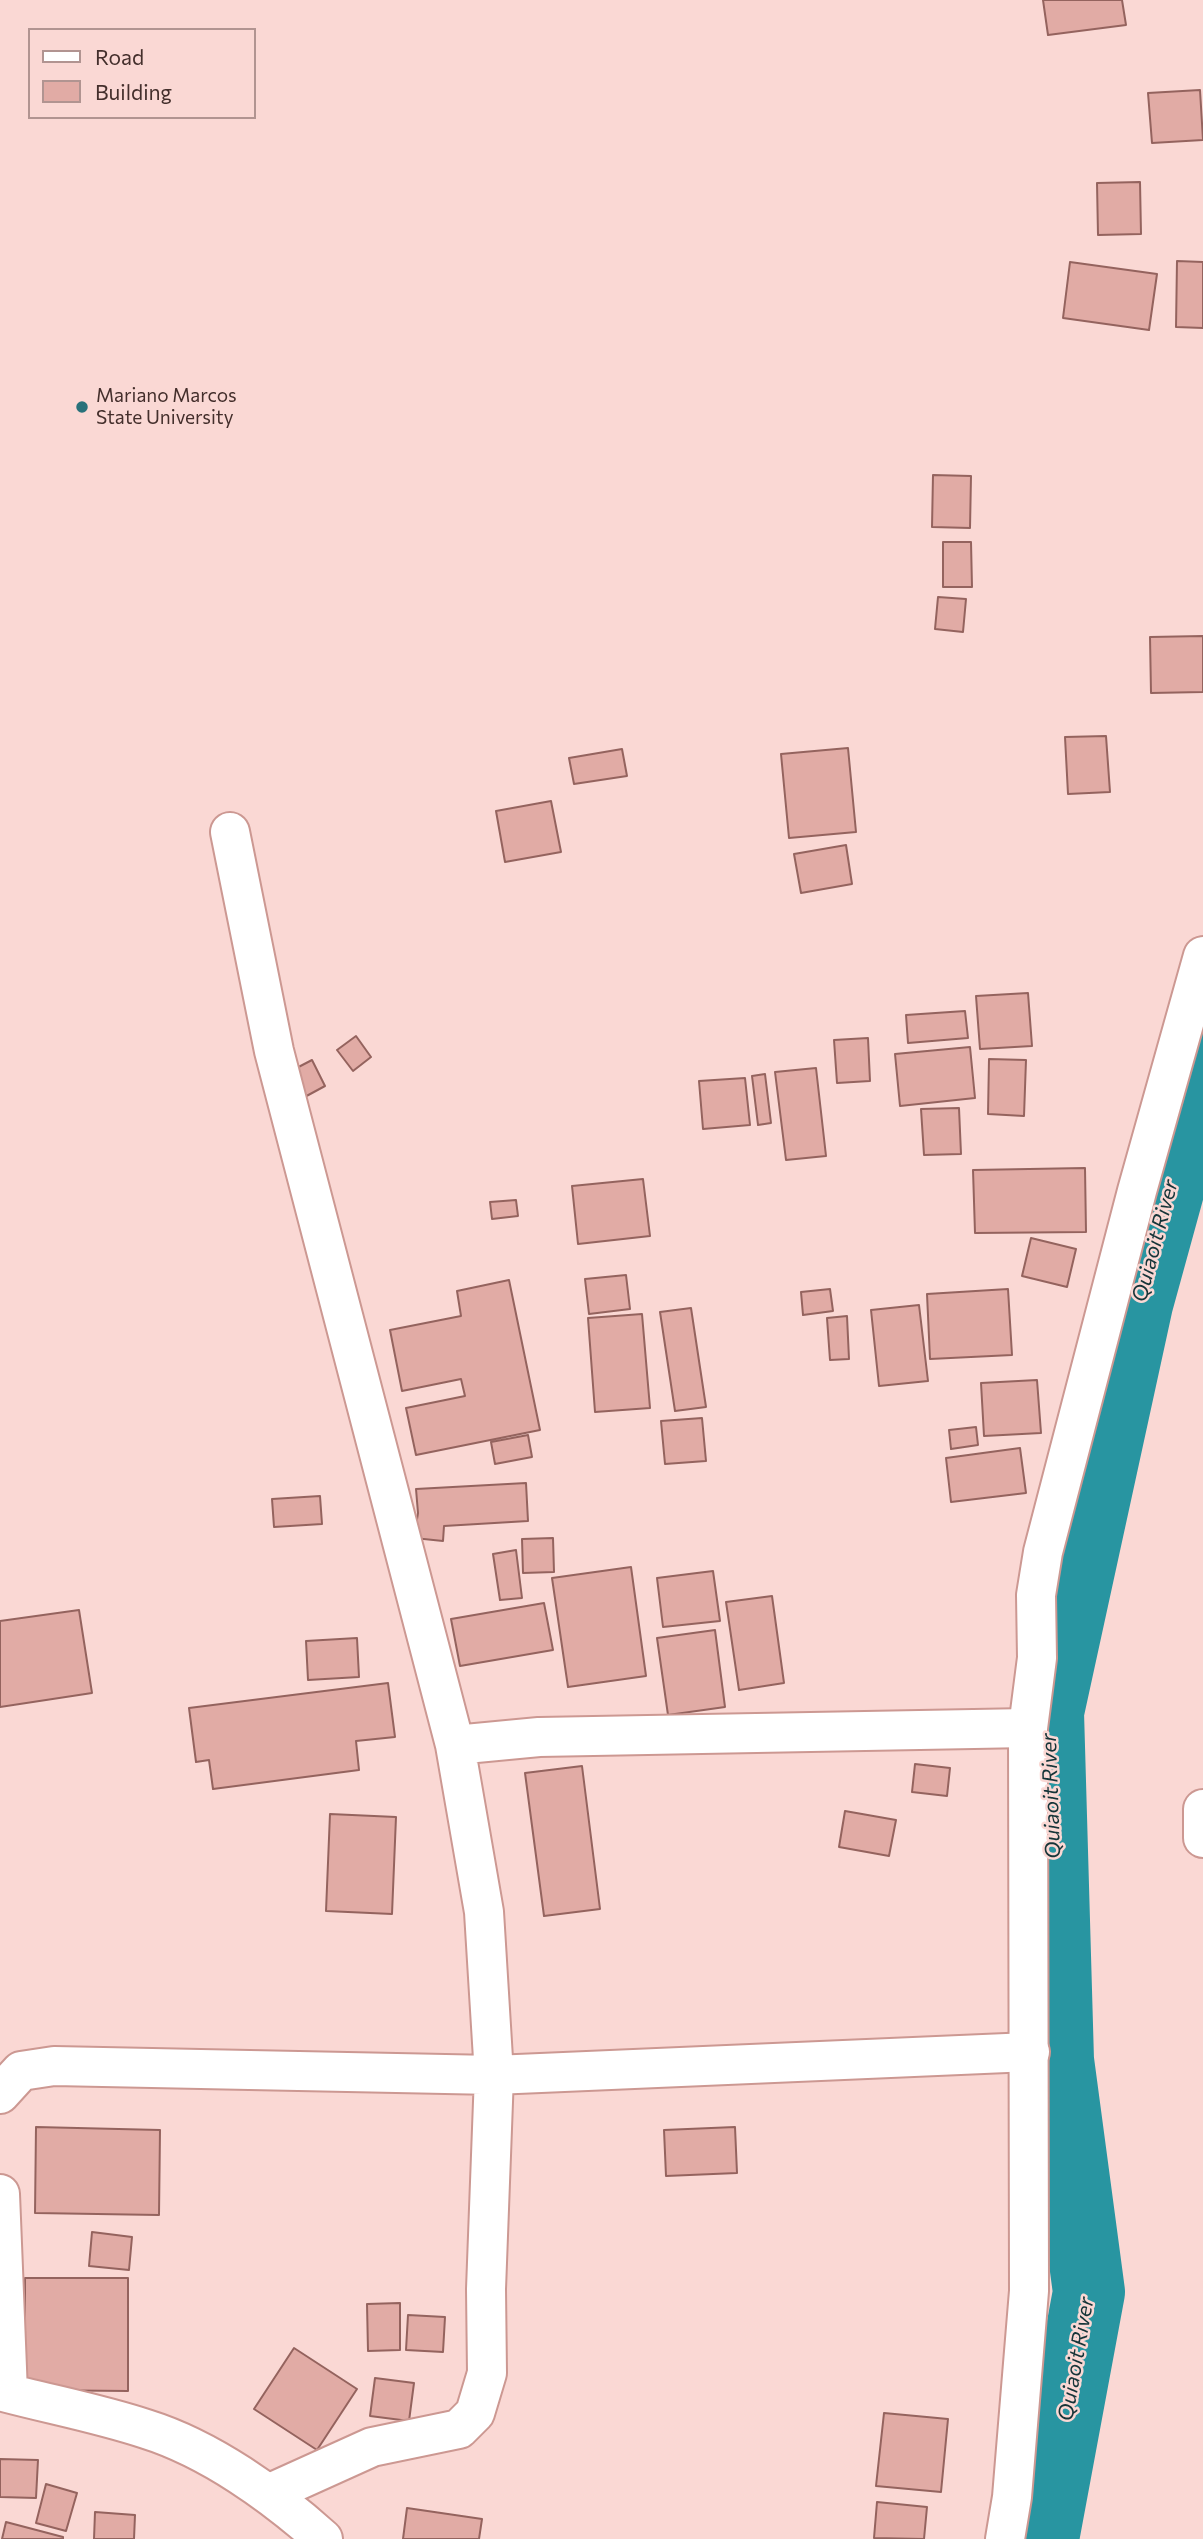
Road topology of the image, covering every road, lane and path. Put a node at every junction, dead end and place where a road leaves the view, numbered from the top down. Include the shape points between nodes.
1 (230, 832) dead end
2 (1203, 956) edge
3 (1028, 1728) junction
4 (455, 1745) junction
5 (1203, 1809) edge
6 (1203, 1838) edge
7 (1030, 2052) junction
8 (494, 2075) junction
9 (0, 2094) edge
10 (0, 2194) edge
11 (4, 2392) edge
12 (268, 2494) junction
13 (323, 2539) edge
14 (1005, 2539) edge

1 - 4 street via 274,1051
2 - 3 street via 1043,1552
3 - 4 street via 539,1737
3 - 7 street
4 - 8 street via 484,1912
5 - 6 street
7 - 8 street
7 - 14 street via 1029,2291
8 - 9 street via 54,2066 21,2071
8 - 12 street via 487,2373 475,2413 459,2429 372,2447
10 - 11 street
11 - 12 street via 148,2429 234,2470
12 - 13 street

